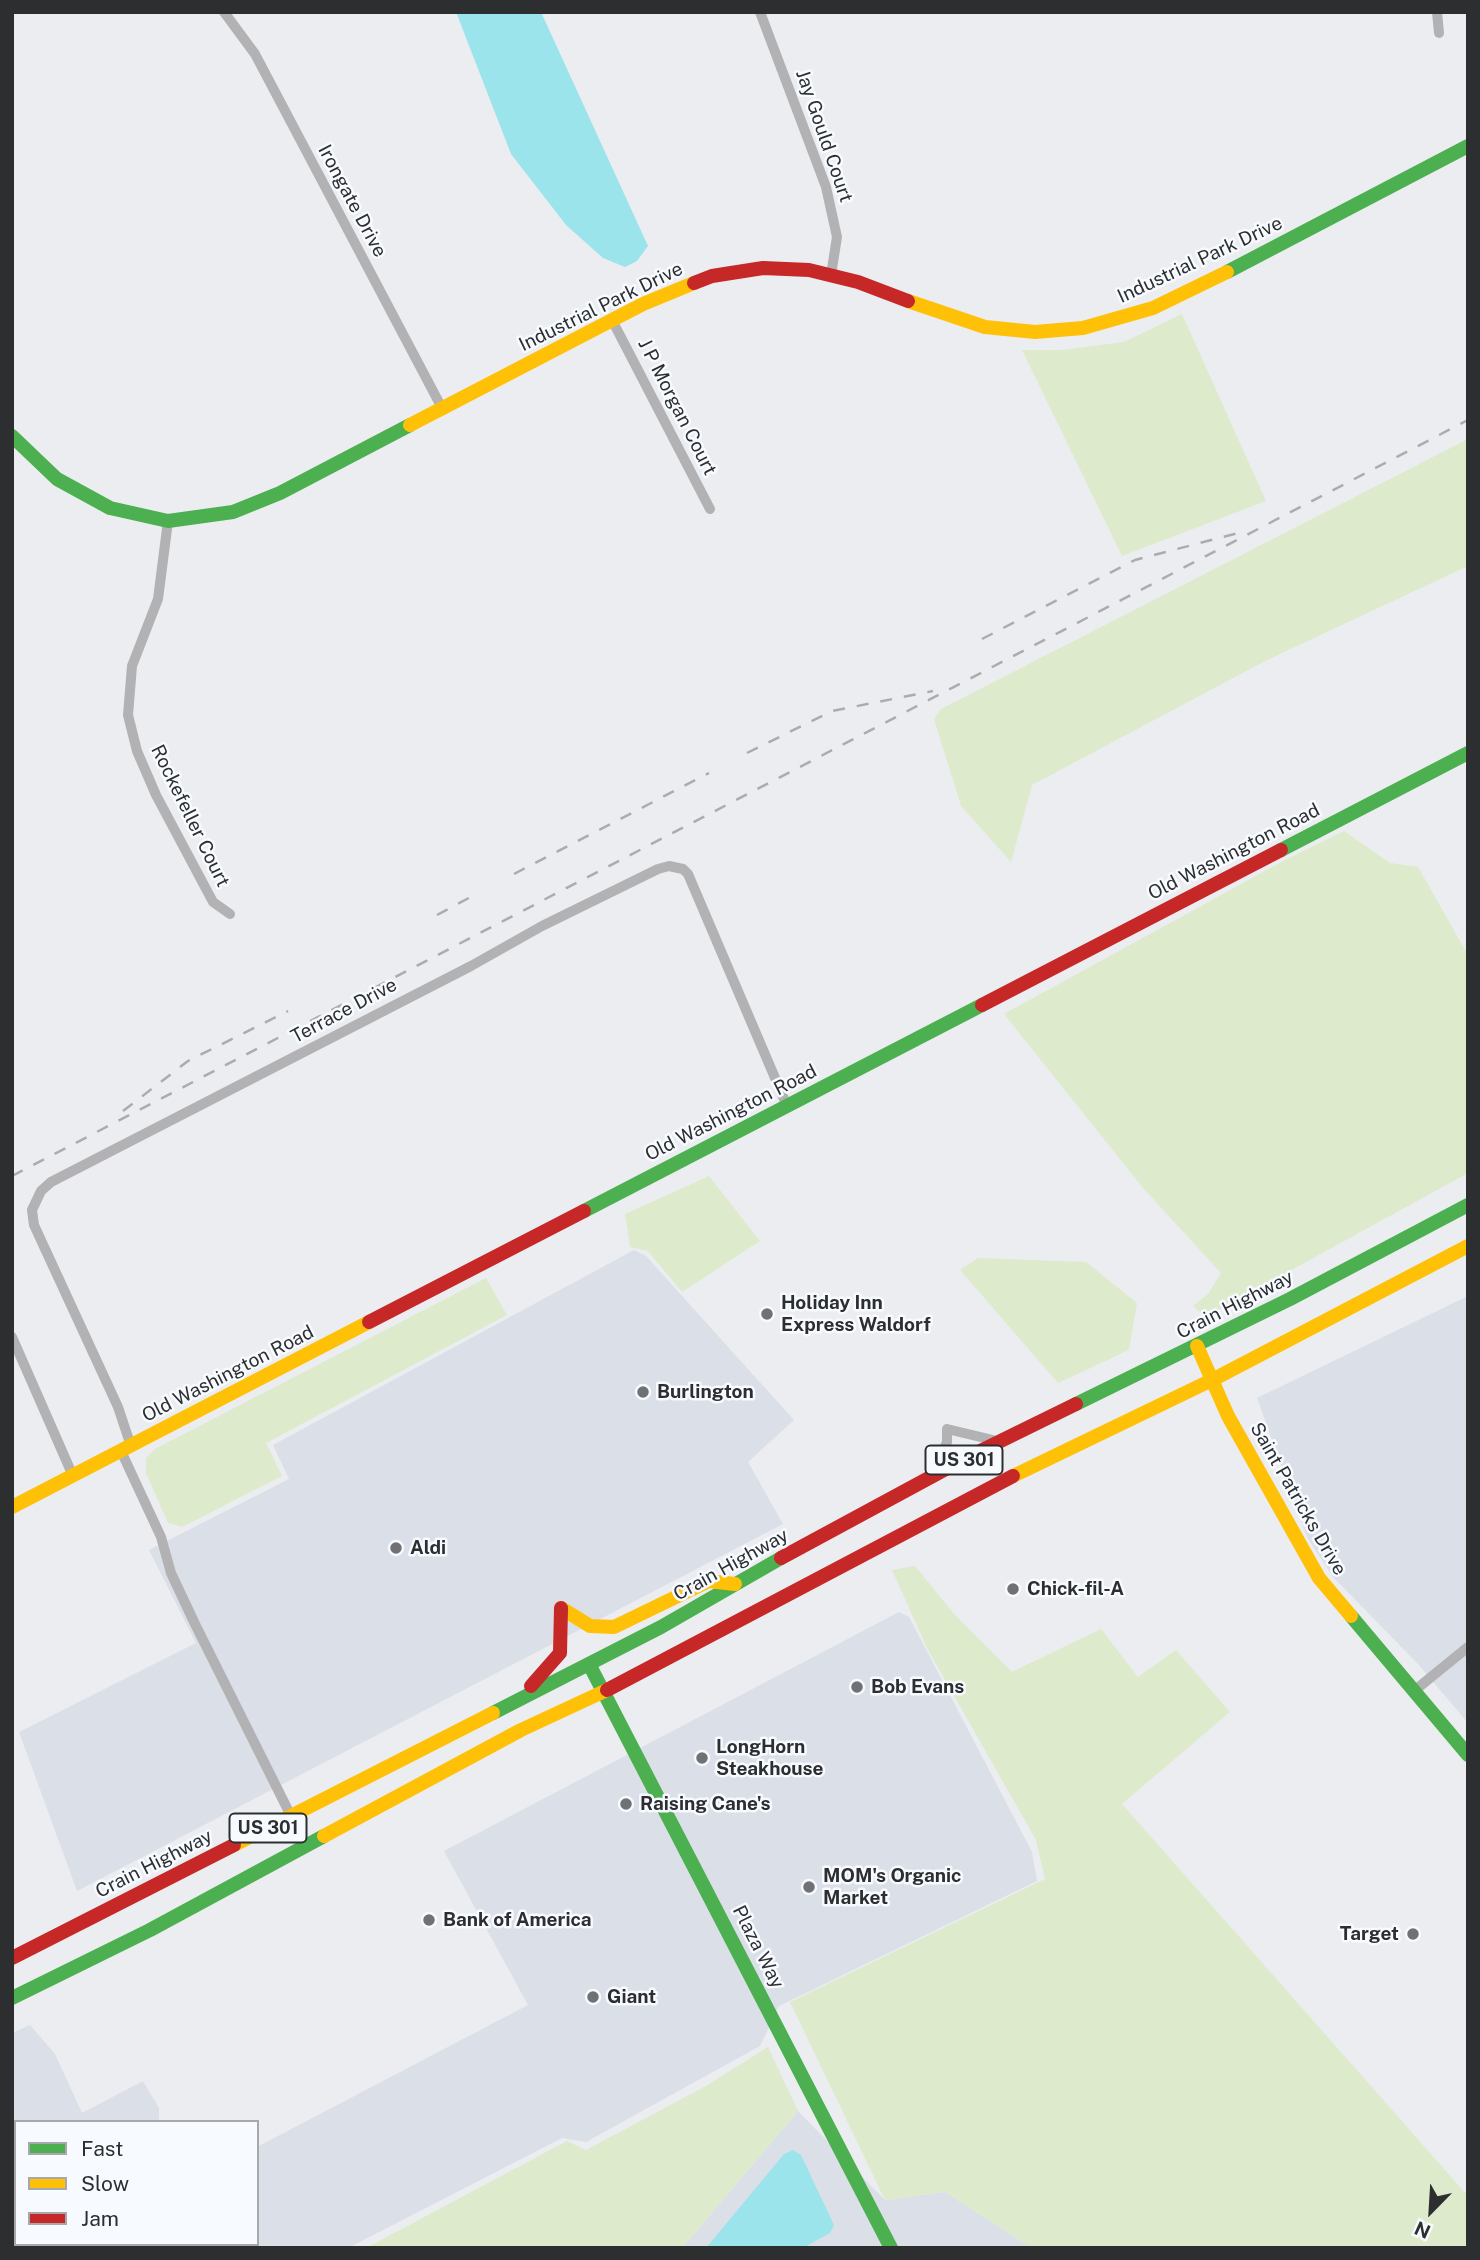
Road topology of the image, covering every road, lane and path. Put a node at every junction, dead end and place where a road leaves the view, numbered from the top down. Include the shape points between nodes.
1 (224, 12) edge
2 (760, 12) edge
3 (1437, 12) edge
4 (1439, 33) dead end
5 (1468, 146) edge
6 (831, 275) junction
7 (612, 320) junction
8 (443, 410) junction
9 (12, 436) edge
10 (710, 509) dead end
11 (168, 520) junction
12 (1468, 752) edge
13 (230, 914) dead end
14 (787, 1106) junction
15 (1468, 1205) edge
16 (1468, 1246) edge
17 (12, 1336) edge
18 (1197, 1346) junction
19 (1214, 1379) junction
20 (1001, 1441) junction
21 (126, 1448) junction
22 (73, 1476) junction
23 (932, 1477) junction
24 (12, 1507) edge
25 (735, 1584) junction
26 (1468, 1647) edge
27 (589, 1664) junction
28 (1414, 1691) junction
29 (603, 1692) junction
30 (523, 1696) junction
31 (1468, 1755) edge
32 (291, 1816) junction
33 (12, 1958) edge
34 (12, 1997) edge
35 (891, 2248) edge

1 - 8 street, Irongate Drive via 255,54
2 - 6 street, Jay Gould Court via 829,198 837,237
3 - 4 street
5 - 6 main road, Industrial Park Drive via 1244,264 1153,308 1101,324 1042,331 985,327
6 - 7 main road, Industrial Park Drive via 789,268 735,270 689,284
7 - 8 main road, Industrial Park Drive
7 - 10 street, J P Morgan Court
8 - 11 main road, Industrial Park Drive via 251,506 209,517
9 - 11 main road, Industrial Park Drive via 47,471 80,494 132,515
11 - 13 street, Rockefeller Court via 163,578 132,667 128,715 136,751 161,804 213,902
12 - 14 main road, Old Washington Road
14 - 21 main road, Old Washington Road
14 - 21 street, Terrace Drive via 683,869 658,869 542,926 41,1191 32,1210 34,1225 118,1407
15 - 18 main road, Crain Highway / US 301
16 - 19 main road, US 301
17 - 22 street
18 - 19 main road, Saint Patricks Drive
18 - 20 main road, Crain Highway / US 301
19 - 28 main road, Saint Patricks Drive via 1228,1416 1319,1578
19 - 29 main road, US 301 via 1105,1429
20 - 23 main road, Crain Highway / US 301
20 - 23 street via 947,1429 942,1459
21 - 22 main road, Old Washington Road
21 - 32 street via 180,1594
22 - 24 main road, Old Washington Road
23 - 25 main road, Crain Highway / US 301
25 - 27 main road, Crain Highway / US 301
25 - 30 main road via 709,1581 614,1627 590,1626 561,1608 560,1653
26 - 28 street
27 - 29 main road, Plaza Way
27 - 30 main road, Crain Highway / US 301
28 - 31 main road, Saint Patricks Drive
29 - 34 main road, US 301 via 521,1730 150,1930
29 - 35 main road, Plaza Way
30 - 32 main road, Crain Highway / US 301
32 - 33 main road, Crain Highway / US 301

